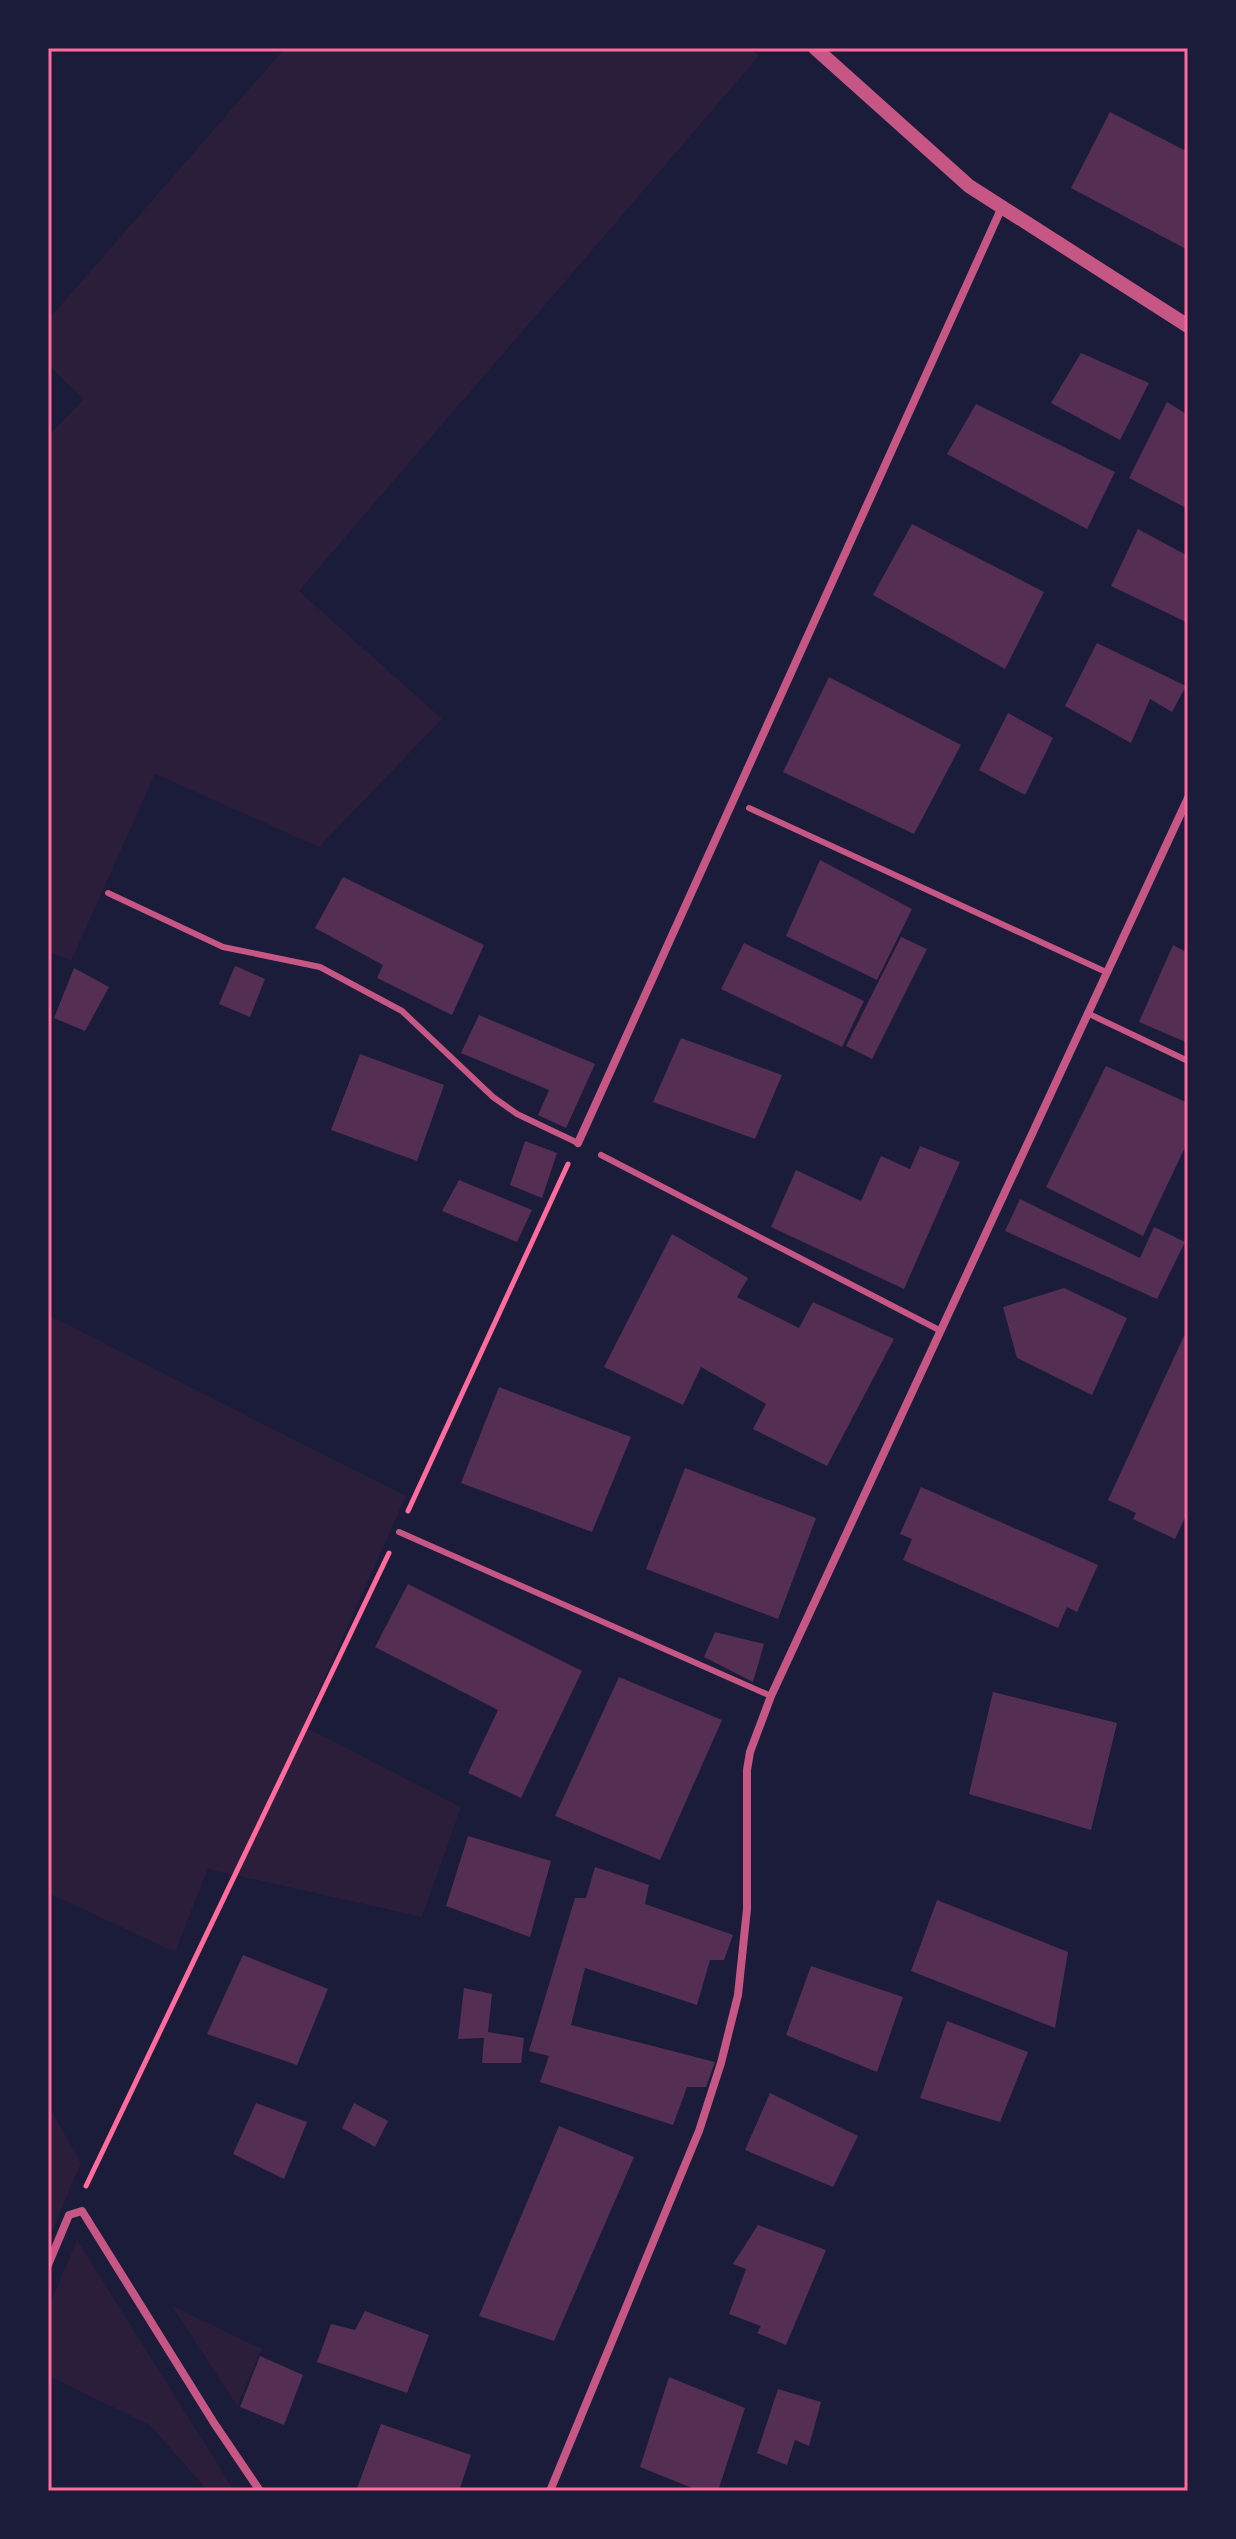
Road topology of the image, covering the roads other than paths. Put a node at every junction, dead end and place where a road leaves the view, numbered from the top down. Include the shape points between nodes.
1 (815, 48) edge
2 (1002, 207) junction
3 (1188, 326) edge
4 (1188, 798) edge
5 (749, 808) dead end
6 (108, 893) dead end
7 (1106, 972) junction
8 (1087, 1013) junction
9 (1188, 1061) edge
10 (578, 1143) joint
11 (601, 1155) dead end
12 (941, 1331) junction
13 (399, 1532) road end
14 (771, 1696) junction
15 (48, 2265) edge
16 (260, 2491) edge
17 (550, 2491) edge

1 - 2 street via 969,186
2 - 3 street
2 - 10 street
4 - 7 street
5 - 7 lane
6 - 10 lane via 223,947 320,967 402,1011 517,1114
7 - 8 street
8 - 9 lane
8 - 12 street
11 - 12 lane
12 - 14 street
13 - 14 lane
14 - 17 street via 747,1770 747,1909 738,1995 721,2063 699,2131
15 - 16 street via 69,2215 85,2213

